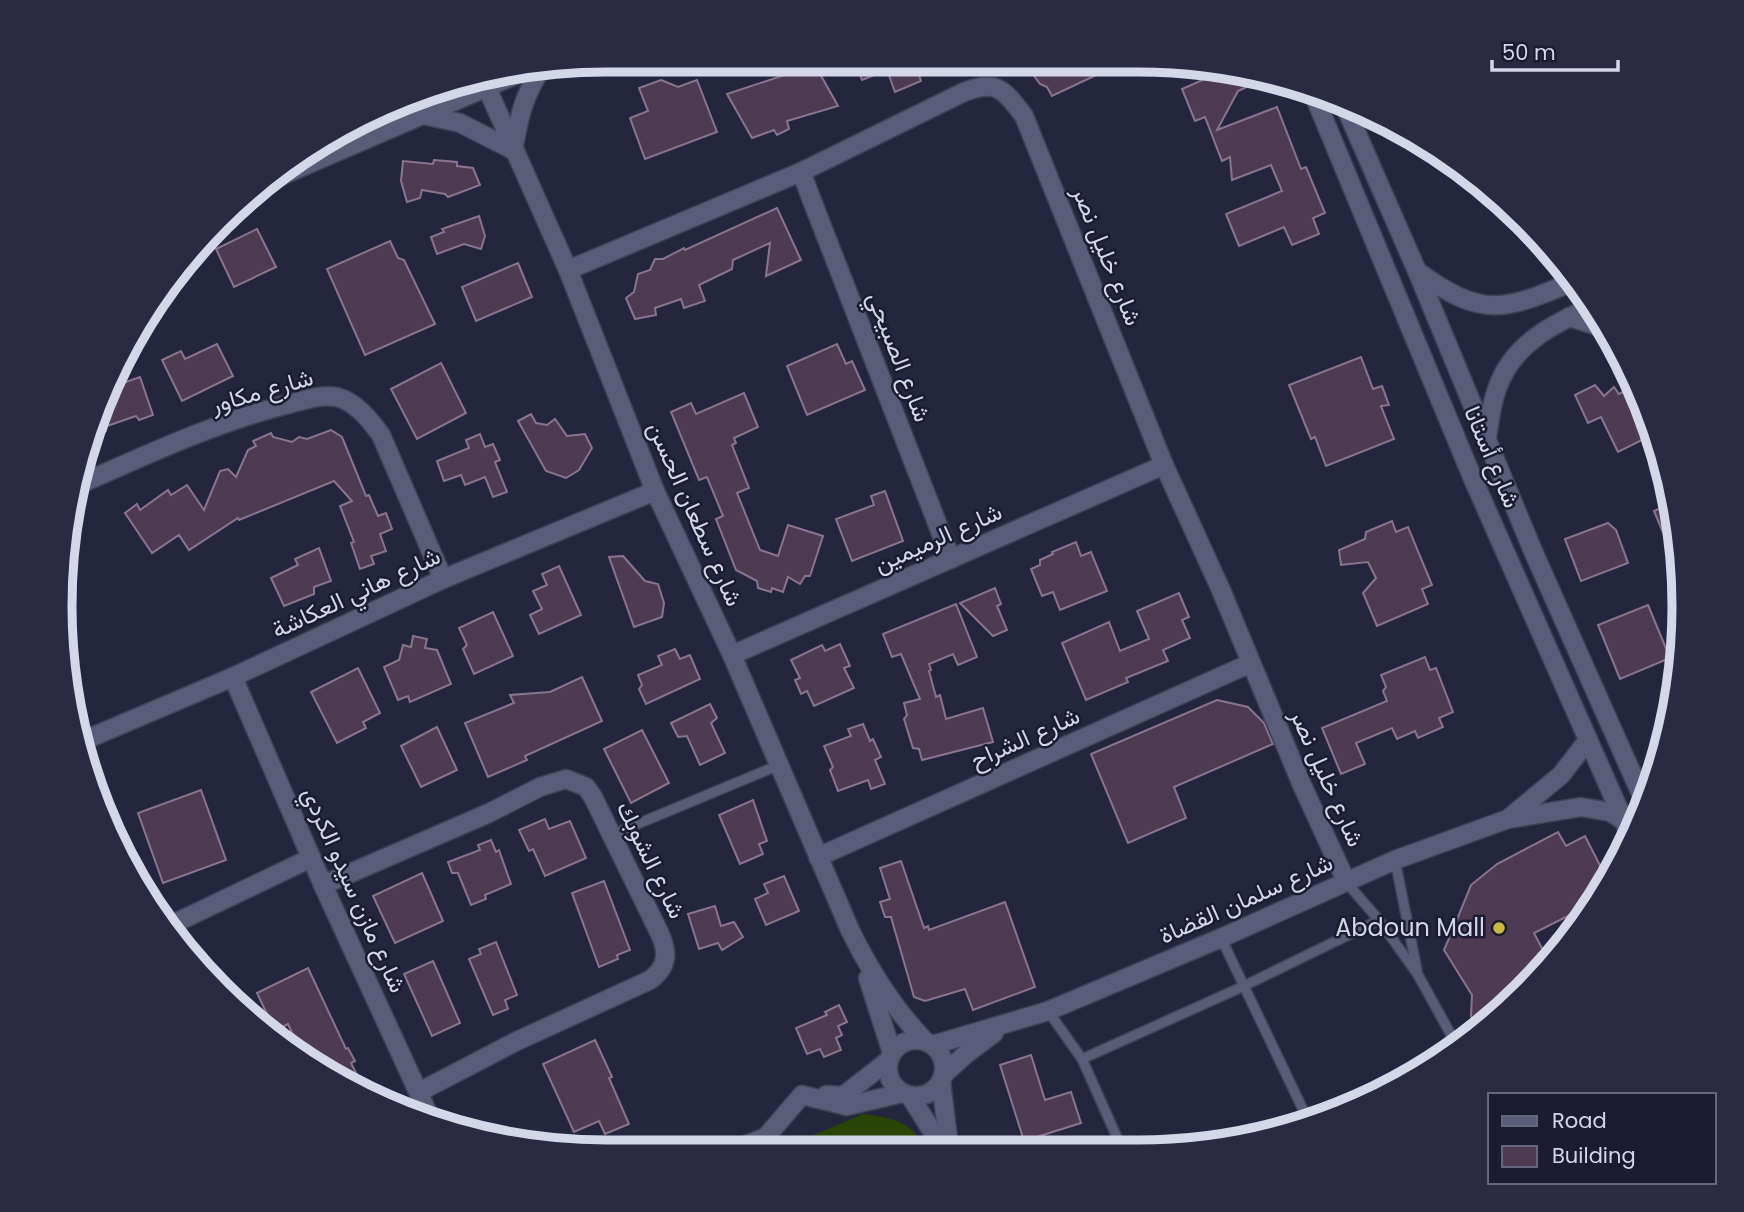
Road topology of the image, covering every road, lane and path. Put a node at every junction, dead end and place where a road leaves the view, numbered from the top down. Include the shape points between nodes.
1 (537, 76) edge
2 (499, 83) edge
3 (487, 88) junction
4 (1317, 103) edge
5 (424, 115) junction
6 (1349, 115) edge
7 (513, 150) junction
8 (302, 167) edge
9 (800, 172) junction
10 (568, 270) junction
11 (1417, 271) junction
12 (1565, 285) edge
13 (1583, 311) edge
14 (1569, 317) junction
15 (1592, 324) edge
16 (1487, 437) junction
17 (1164, 465) junction
18 (87, 481) edge
19 (655, 491) junction
20 (951, 559) junction
21 (443, 579) junction
22 (732, 655) junction
23 (1251, 663) junction
24 (233, 677) junction
25 (89, 738) edge
26 (1588, 740) junction
27 (779, 765) junction
28 (1639, 790) edge
29 (1508, 819) junction
30 (1623, 820) junction
31 (1625, 825) edge
32 (611, 835) junction
33 (818, 857) junction
34 (311, 858) junction
35 (1395, 860) junction
36 (1346, 881) junction
37 (323, 885) junction
38 (1379, 920) junction
39 (176, 923) edge
40 (1221, 937) junction
41 (863, 958) junction
42 (1418, 975) junction
43 (1244, 986) junction
44 (1048, 1011) junction
45 (1005, 1025) junction
46 (1453, 1037) edge
47 (929, 1043) junction
48 (890, 1056) junction
49 (1082, 1059) junction
50 (942, 1078) junction
51 (419, 1092) junction
52 (802, 1095) junction
53 (906, 1095) junction
54 (426, 1109) edge
55 (1305, 1114) edge
56 (758, 1140) edge
57 (937, 1140) edge
58 (948, 1140) edge
59 (1118, 1140) edge

1 - 7 street via 527,90
2 - 3 street
3 - 5 street
3 - 7 street, شارع سطعان الحسن
4 - 26 street, شارع أستانا via 1473,479
5 - 7 street via 460,123
5 - 8 street
6 - 11 street, شارع أستانا
7 - 10 street, شارع سطعان الحسن
9 - 10 street, شارع خليل نصر
9 - 17 street, شارع خليل نصر via 982,85 1006,95 1024,116
9 - 20 street, شارع الصبيحي
10 - 19 street, شارع سطعان الحسن
11 - 12 street via 1444,290 1482,305 1529,300
11 - 16 street, شارع أستانا
13 - 14 street
14 - 15 street
14 - 16 street via 1525,345 1506,368 1494,397
16 - 28 street, شارع أستانا
17 - 20 street, شارع الرميمين
17 - 23 street, شارع خليل نصر
18 - 21 street, شارع مكاور via 258,412 336,397 367,417 382,435
19 - 21 street, شارع هاني العكاشة
19 - 22 street, شارع سطعان الحسن
20 - 22 street, شارع الرميمين
21 - 24 street, شارع هاني العكاشة
22 - 27 street, شارع سطعان الحسن
23 - 33 street, شارع الشراح
23 - 36 street, شارع خليل نصر
24 - 25 street, شارع هاني العكاشة
24 - 34 street, شارع مازن سيدو الكردي
26 - 29 street, شارع سلمان القضاة via 1560,775
26 - 30 street, شارع أستانا
27 - 32 lane
27 - 33 street, شارع سطعان الحسن
29 - 30 street, شارع سلمان القضاة via 1581,807 1610,812
29 - 35 street, شارع سلمان القضاة
30 - 31 street, شارع أستانا
32 - 37 street, شارع الشوبك via 586,788 566,779
32 - 51 street, شارع الشوبك via 664,942 666,961 659,973
33 - 41 street, شارع سطعان الحسن
34 - 37 street, شارع مازن سيدو الكردي
34 - 39 street
35 - 36 street, شارع سلمان القضاة
35 - 42 lane
36 - 38 lane
36 - 40 street, شارع سلمان القضاة
37 - 51 street, شارع مازن سيدو الكردي
38 - 42 lane
38 - 43 lane
40 - 43 lane
40 - 44 street, شارع سلمان القضاة
41 - 47 street, شارع سطعان الحسن via 901,1015
41 - 48 street, شارع سطعان الحسن
42 - 46 lane
43 - 49 lane
43 - 55 lane
44 - 45 street, شارع سلمان القضاة
44 - 49 lane
45 - 47 street, شارع سلمان القضاة
45 - 50 street, شارع سلمان القضاة
47 - 48 street via 906,1041
47 - 50 street via 943,1058
48 - 52 street via 843,1096
48 - 53 street via 890,1079
49 - 59 lane
50 - 53 street via 928,1094
50 - 58 street
51 - 54 street, شارع مازن سيدو الكردي
52 - 53 street via 847,1106
52 - 56 street
53 - 57 street

